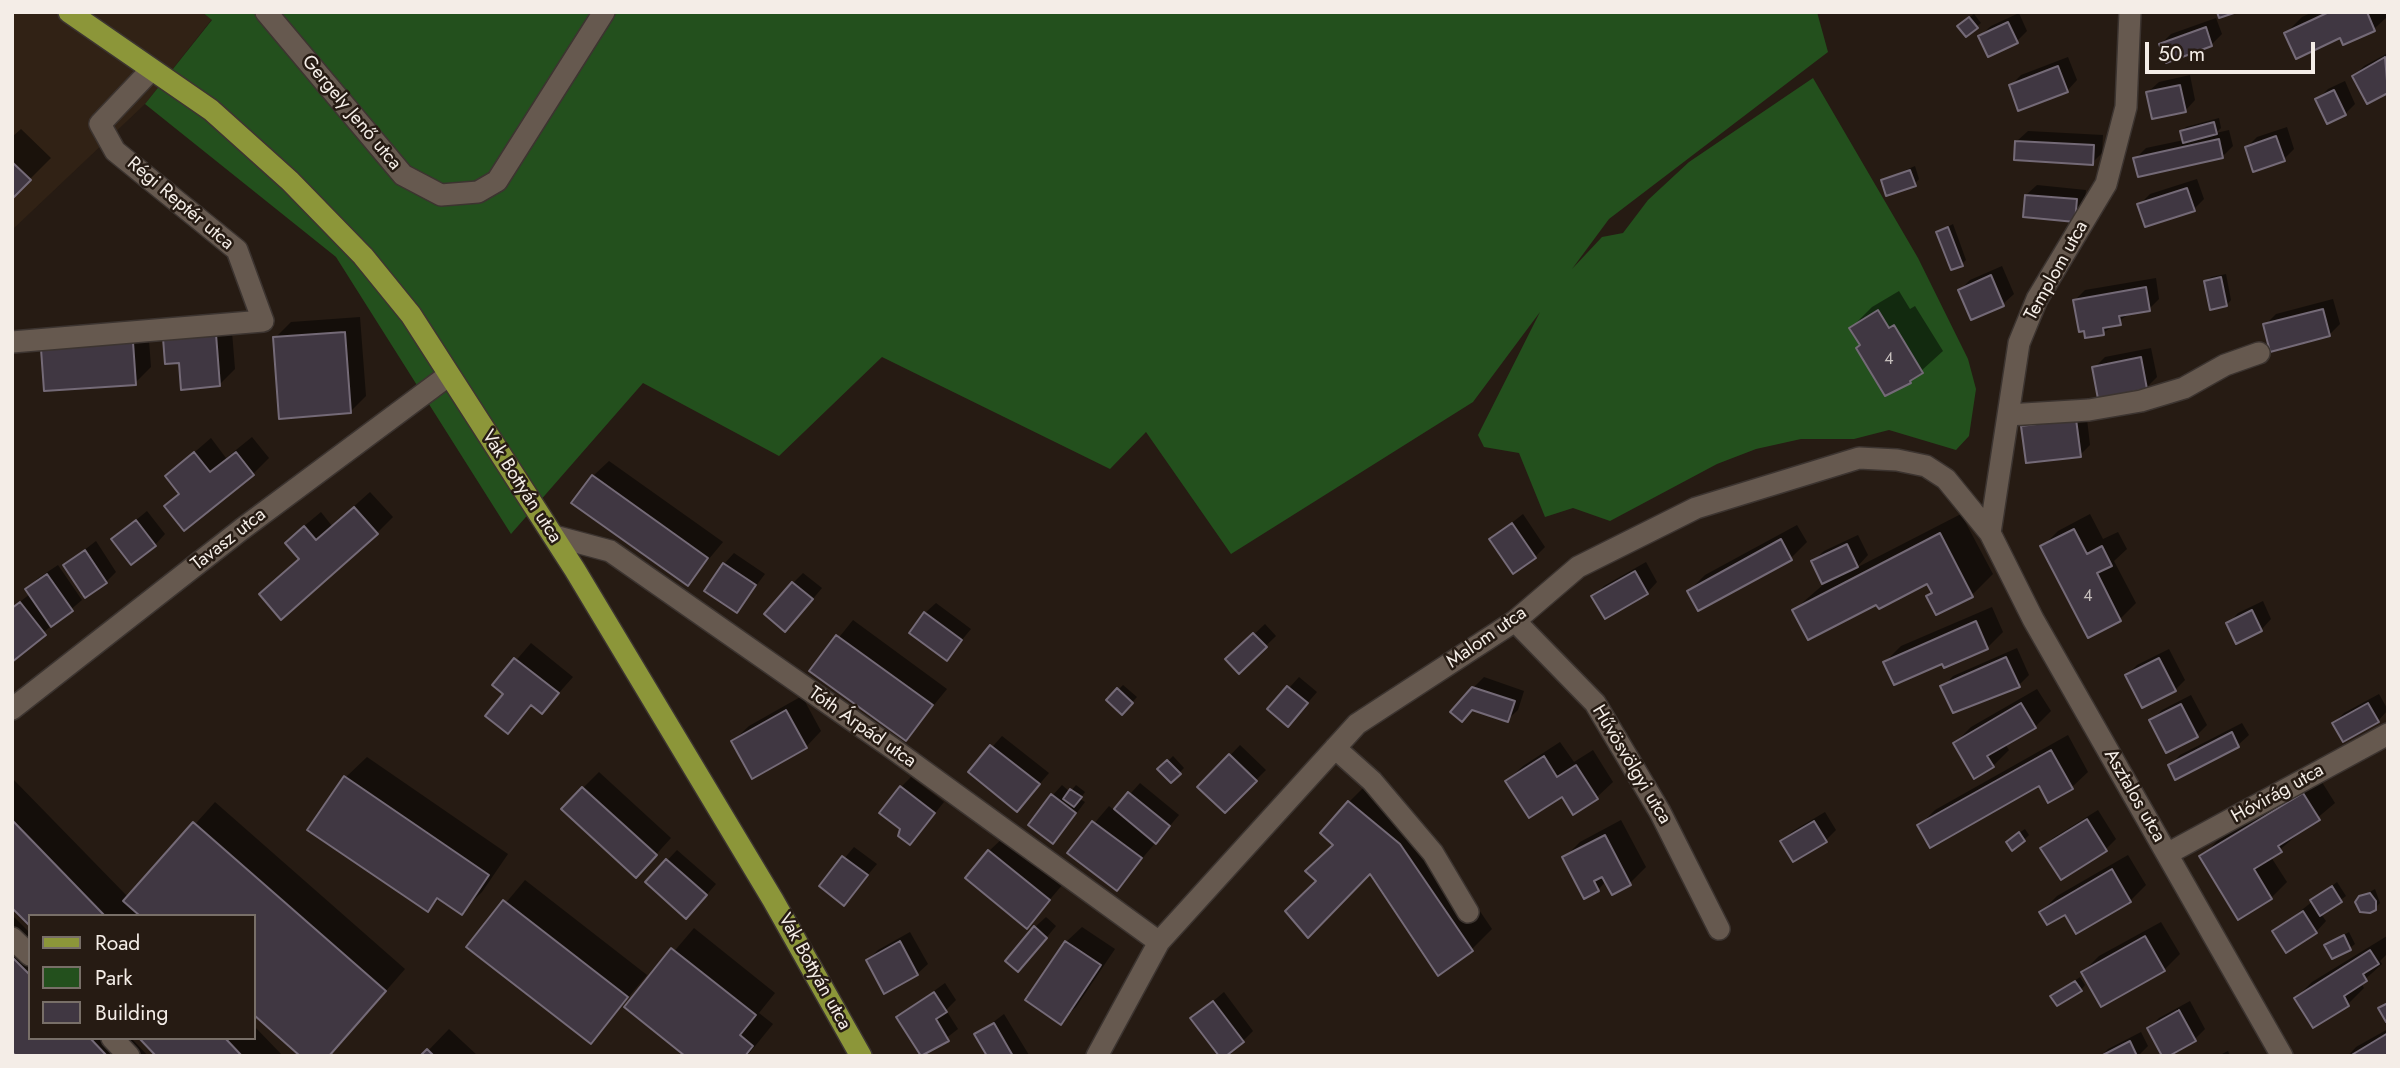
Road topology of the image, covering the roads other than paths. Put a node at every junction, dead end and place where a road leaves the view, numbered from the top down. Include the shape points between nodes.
1 (69, 12) edge
2 (266, 12) edge
3 (604, 12) edge
4 (2130, 12) edge
5 (151, 70) junction
6 (12, 342) edge
7 (2259, 353) dead end
8 (449, 374) junction
9 (2008, 415) junction
10 (1990, 533) junction
11 (554, 536) junction
12 (1515, 621) junction
13 (12, 709) edge
14 (2388, 734) edge
15 (1335, 748) junction
16 (2167, 854) junction
17 (1468, 912) dead end
18 (1719, 929) dead end
19 (12, 938) edge
20 (1159, 942) junction
21 (28, 953) edge
22 (114, 1040) edge
23 (129, 1056) edge
24 (861, 1056) edge
25 (1097, 1056) edge
26 (2282, 1056) edge

1 - 5 main road, Vak Bottyán utca
2 - 3 street, Gergely Jenő utca via 403,174 441,195 478,192 497,181
4 - 9 street, Templom utca via 2126,107 2106,184 2037,299 2019,343
5 - 6 street, Régi Reptér utca via 100,124 115,151 237,250 263,321
5 - 8 main road, Vak Bottyán utca via 211,110 290,181 363,256
7 - 9 street via 2225,365 2184,388 2141,401 2089,410
8 - 11 main road, Vak Bottyán utca
8 - 13 street, Tavasz utca
9 - 10 street, Templom utca
10 - 12 street, Malom utca via 1946,479 1926,466 1859,458 1696,508 1578,568
10 - 16 street, Asztalos utca via 2033,619
11 - 20 street, Tóth Árpád utca via 610,551
11 - 24 main road, Vak Bottyán utca via 774,900
12 - 15 street, Malom utca via 1357,724
12 - 18 street, Hűvösvölgyi utca via 1595,703 1660,812
14 - 16 street, Hóvirág utca
15 - 17 street via 1372,781 1433,853
15 - 20 street, Malom utca
16 - 26 street, Asztalos utca
19 - 21 street
20 - 25 street, Malom utca
22 - 23 street

